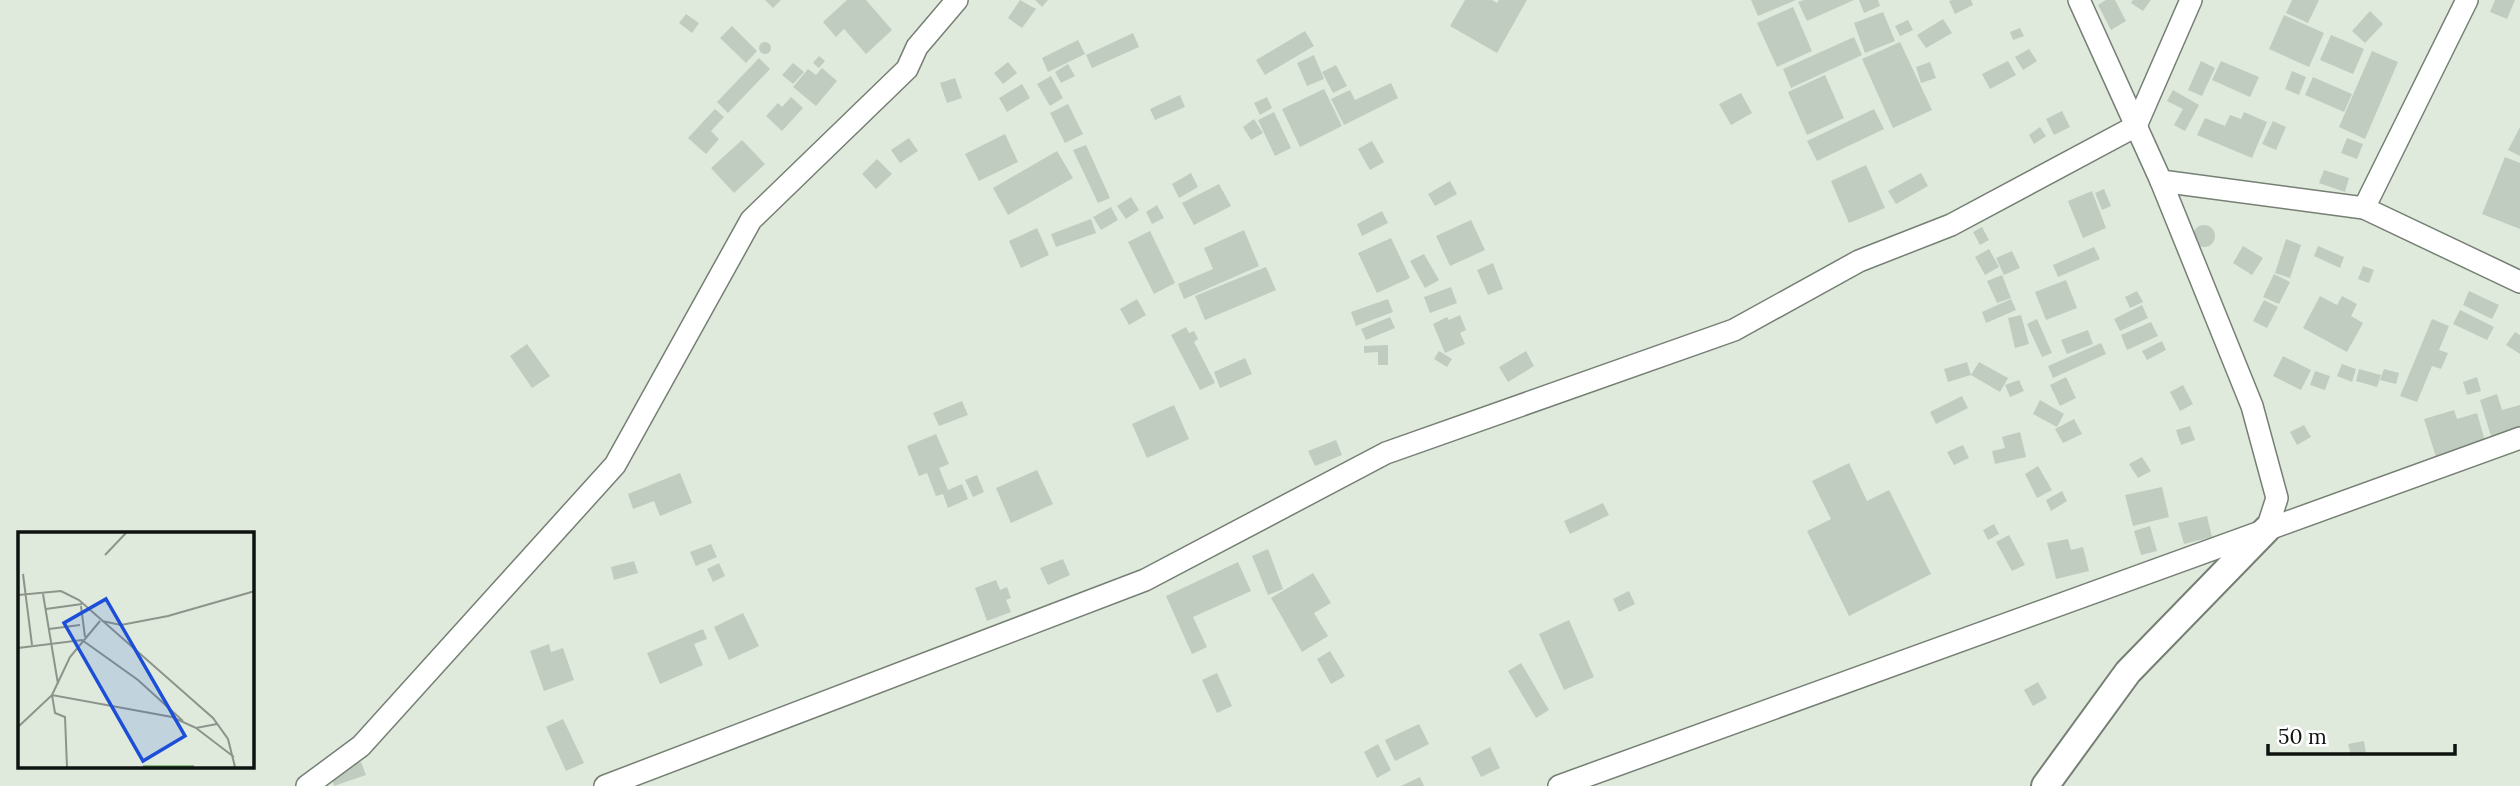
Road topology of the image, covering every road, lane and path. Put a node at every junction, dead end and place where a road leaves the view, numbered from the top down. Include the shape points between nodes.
1 (957, 0) edge
2 (2079, 0) edge
3 (2191, 0) edge
4 (2467, 0) edge
5 (2136, 125) junction
6 (2161, 181) junction
7 (2364, 208) junction
8 (2520, 282) edge
9 (2520, 438) edge
10 (2267, 530) junction
11 (307, 786) edge
12 (605, 786) edge
13 (1559, 786) edge
14 (2045, 786) edge

1 - 11 street via 917,47 907,69 751,219 615,465 362,746
2 - 5 street
3 - 5 street
4 - 7 street
5 - 6 street
5 - 12 street via 1951,225 1859,261 1734,330 1385,453 1145,580
6 - 7 street
6 - 10 street via 2252,406 2277,498
7 - 8 street
9 - 10 street
10 - 13 street
10 - 14 street via 2127,672

